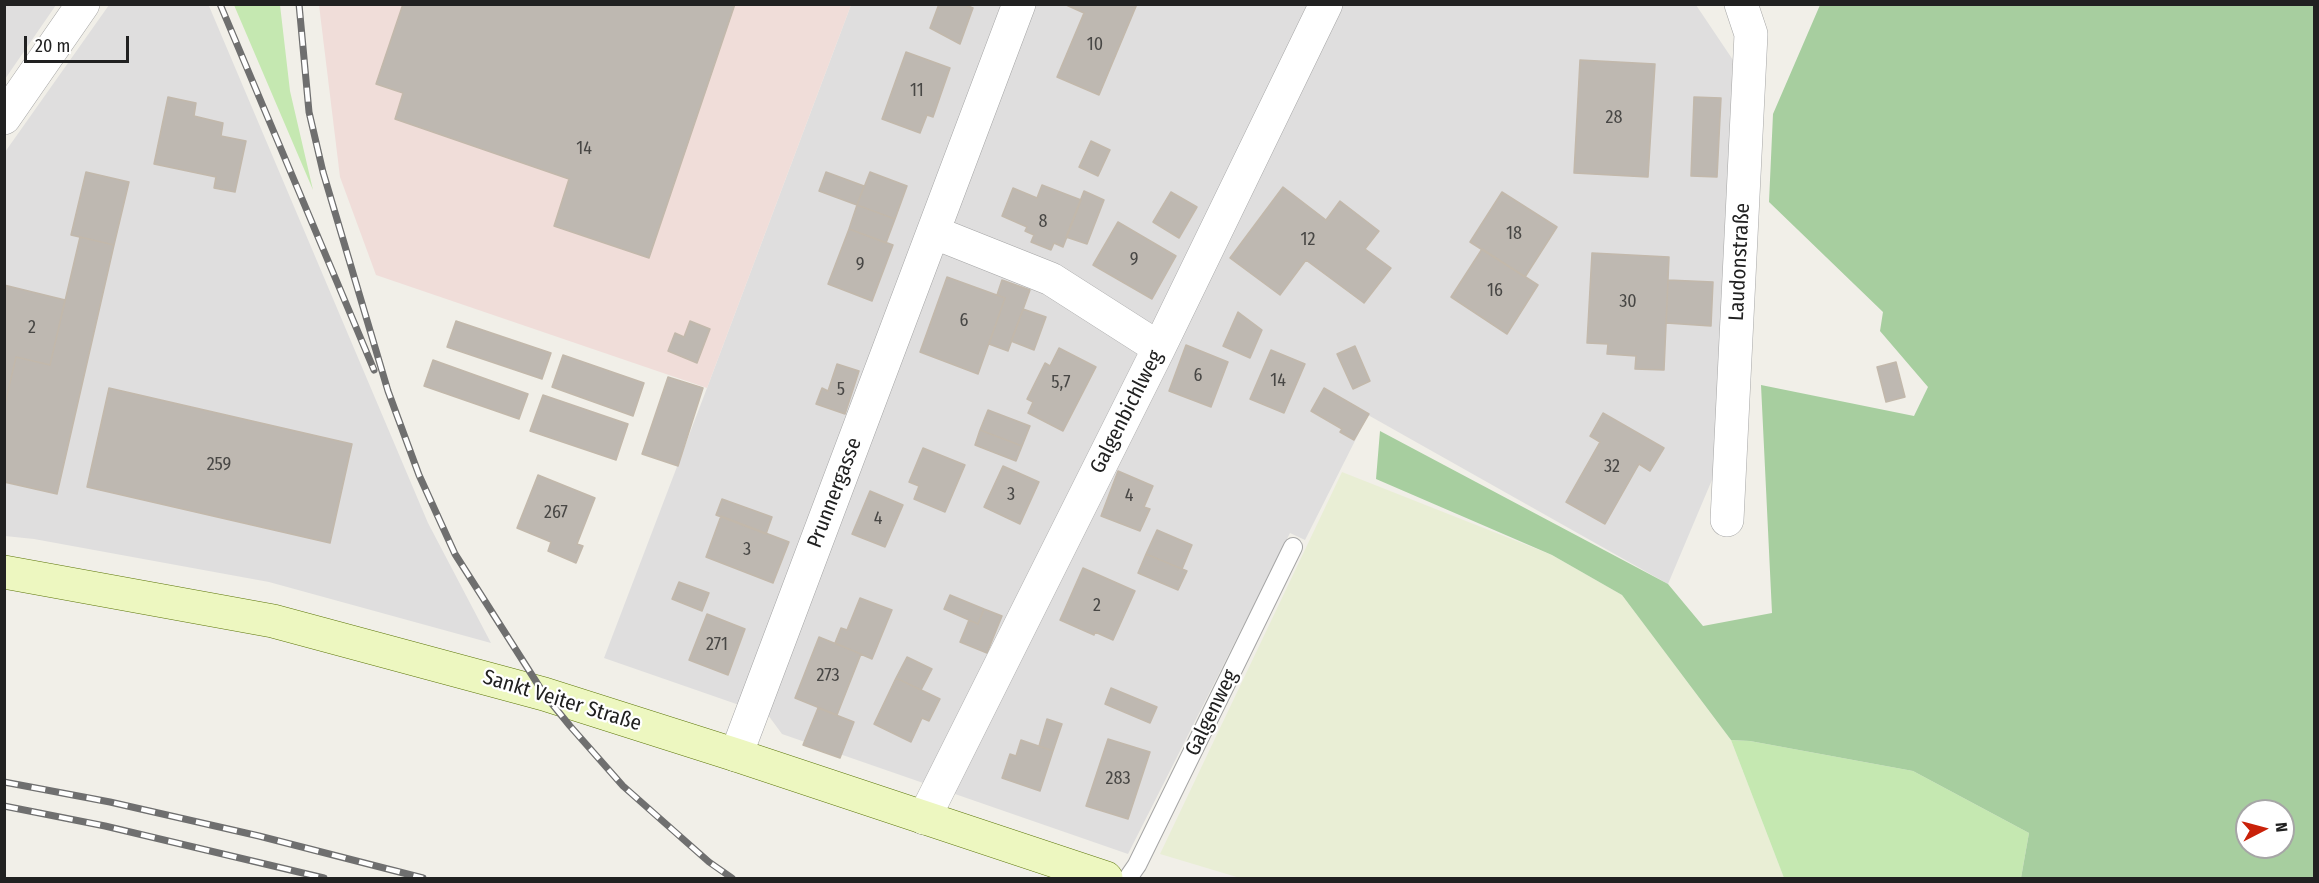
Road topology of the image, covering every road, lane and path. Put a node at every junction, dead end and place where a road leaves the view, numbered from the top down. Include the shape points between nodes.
1 (83, 4) edge
2 (1019, 4) edge
3 (1326, 4) edge
4 (1741, 4) edge
5 (4, 118) edge
6 (933, 232) junction
7 (1159, 348) junction
8 (1727, 520) dead end
9 (1293, 547) dead end
10 (4, 572) edge
11 (736, 755) junction
12 (924, 818) junction
13 (1106, 879) edge
14 (1128, 879) edge

1 - 5 street
2 - 6 street, Prunnergasse
3 - 7 street, Galgenbichlweg
4 - 8 street, Laudonstraße via 1751,34
6 - 7 street via 1052,279
6 - 11 street, Prunnergasse
7 - 12 street, Galgenbichlweg
9 - 14 lane, Galgenweg
10 - 11 main road, Sankt Veiter Straße via 273,621 544,694
11 - 12 main road, Sankt Veiter Straße
12 - 13 main road, Sankt Veiter Straße

